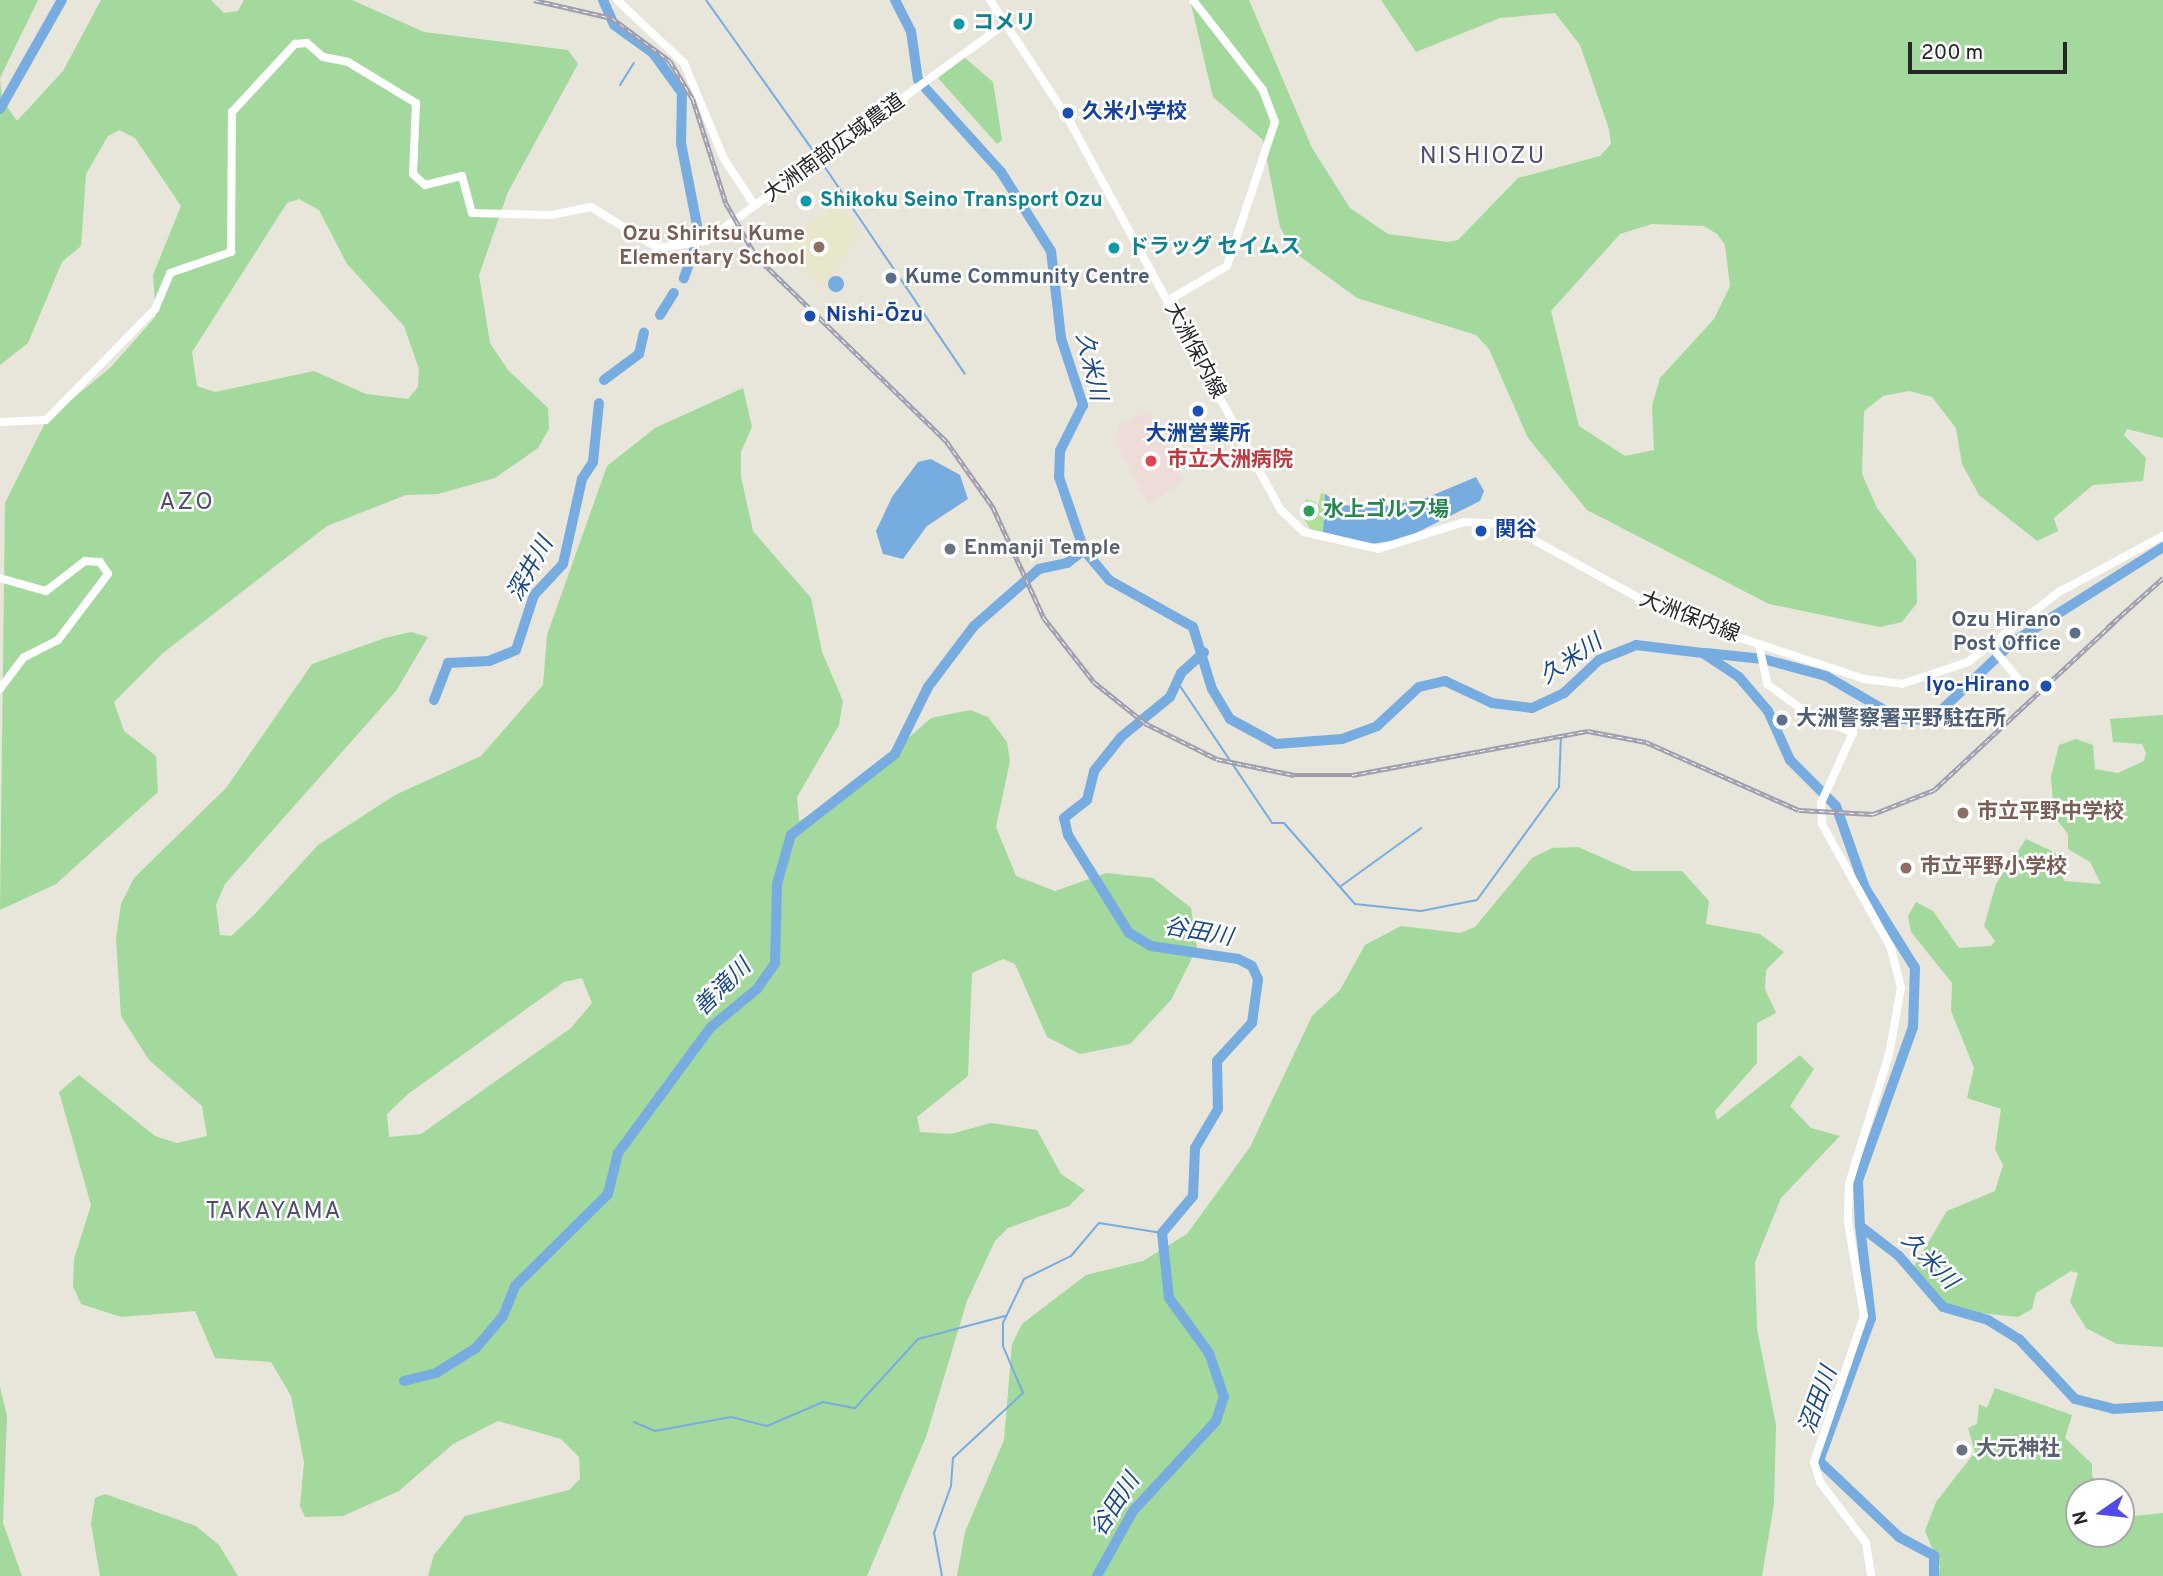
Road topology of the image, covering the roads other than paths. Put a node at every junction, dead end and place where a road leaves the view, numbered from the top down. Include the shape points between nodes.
1 (617, 0) edge
2 (990, 0) edge
3 (1193, 0) edge
4 (1006, 23) junction
5 (755, 206) junction
6 (1167, 300) junction
7 (0, 422) edge
8 (2163, 536) edge
9 (0, 578) edge
10 (1992, 647) junction
11 (1759, 648) junction
12 (2023, 685) dead end
13 (0, 689) edge
14 (1871, 1576) edge

1 - 5 street via 695,79 724,159
2 - 4 street, 大洲保内線
3 - 6 street via 1267,96 1275,122 1227,266
4 - 5 street, 大洲南部広域農道
4 - 6 street, 大洲保内線 via 1058,100
5 - 7 street, 大洲南部広域農道 via 697,245 652,247 591,207 551,215 472,213 462,176 425,185 413,174 416,103 348,62 299,43 232,112 231,252 170,273 155,309 57,412 38,422
6 - 11 street, 大洲保内線 via 1281,510 1304,532 1378,549 1464,522 1505,524 1647,605
8 - 10 street via 2059,592
9 - 13 street via 46,591 85,561 100,562 108,573 58,640 24,657
10 - 11 street via 1948,673 1902,684 1864,679
10 - 12 street
11 - 14 street, 大洲保内線 via 1767,684 1782,697 1853,733 1821,803 1823,828 1891,948 1901,988 1889,1054 1849,1184 1849,1230 1864,1316 1814,1462 1819,1482 1866,1543

